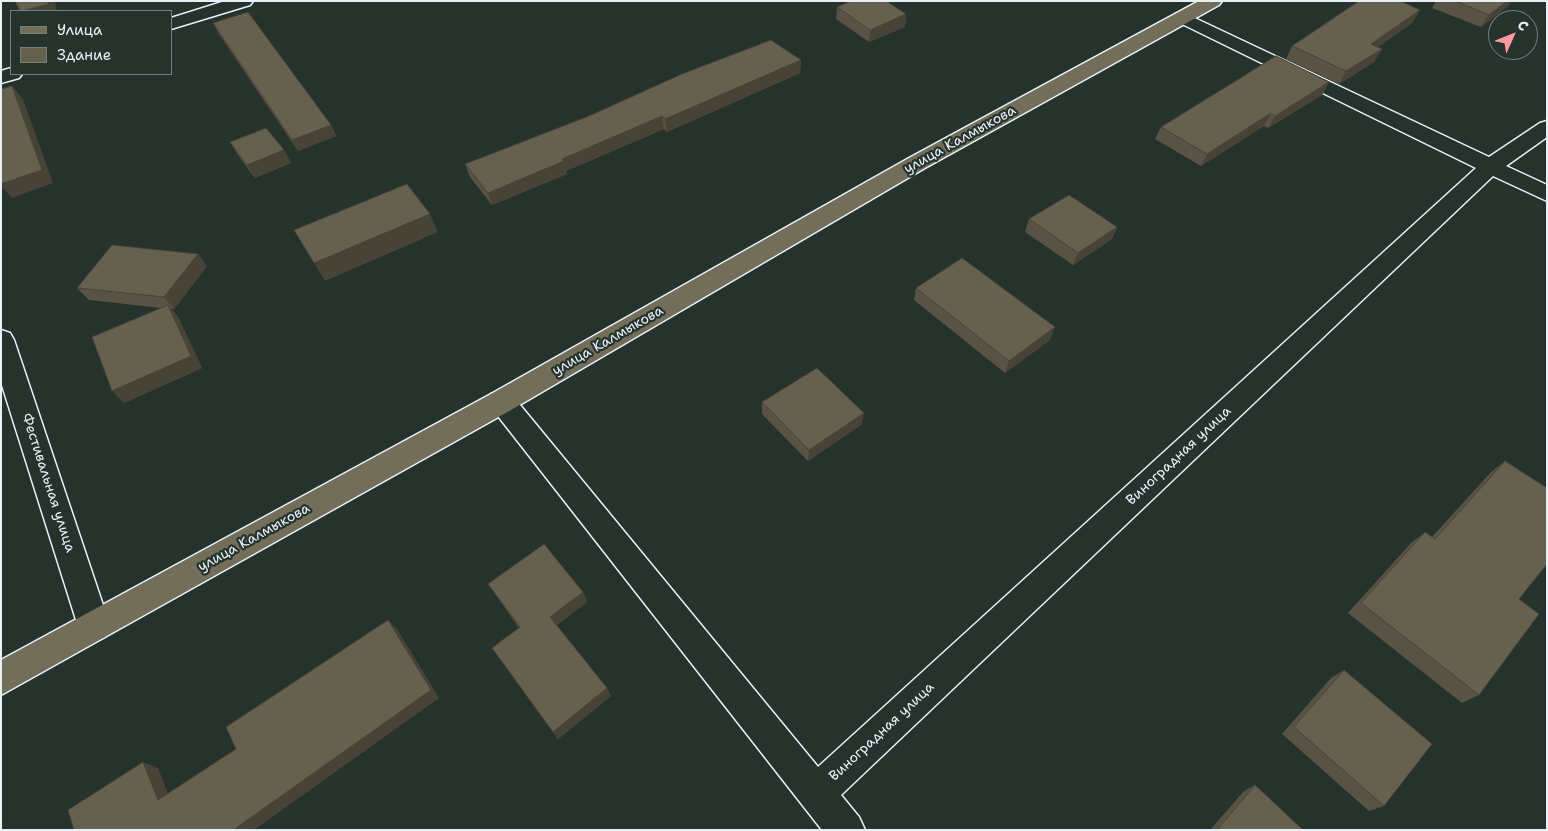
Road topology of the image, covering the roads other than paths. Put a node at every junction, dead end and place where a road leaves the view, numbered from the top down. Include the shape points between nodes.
1 (244, 1) edge
2 (1213, 1) edge
3 (1184, 18) junction
4 (172, 24) edge
5 (1547, 127) edge
6 (1490, 167) junction
7 (1547, 194) edge
8 (1, 340) edge
9 (501, 402) junction
10 (94, 626) junction
11 (1, 678) edge
12 (817, 793) junction
13 (846, 830) edge

1 - 4 street
2 - 3 main road, улица Калмыкова
3 - 6 street
3 - 9 main road, улица Калмыкова via 917,163
5 - 6 street, Виноградная улица
6 - 7 street
6 - 12 street, Виноградная улица
8 - 10 street, Фестивальная улица
9 - 10 main road, улица Калмыкова
9 - 12 street
10 - 11 main road, улица Калмыкова
12 - 13 street

